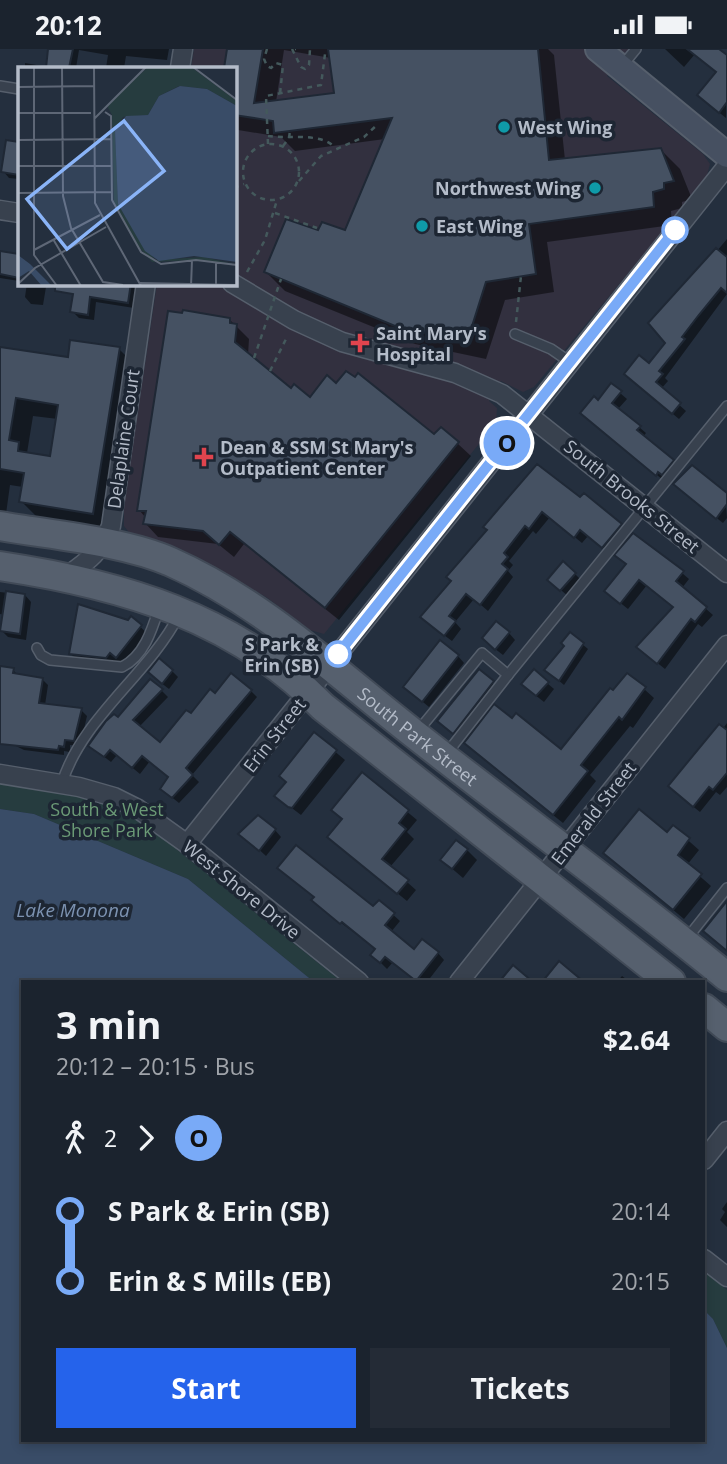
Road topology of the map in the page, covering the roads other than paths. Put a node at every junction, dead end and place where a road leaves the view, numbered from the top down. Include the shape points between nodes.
1 (183, 49) edge
2 (598, 49) edge
3 (628, 58) edge
4 (180, 67) edge
5 (0, 86) edge
6 (18, 89) edge
7 (727, 155) edge
8 (727, 166) edge
9 (0, 210) edge
10 (18, 213) edge
11 (146, 285) edge
12 (234, 285) edge
13 (515, 334) road end
14 (570, 362) junction
15 (727, 406) edge
16 (529, 415) junction
17 (646, 507) junction
18 (0, 526) edge
19 (104, 544) junction
20 (0, 566) edge
21 (727, 573) edge
22 (67, 576) junction
23 (171, 606) junction
24 (727, 645) edge
25 (37, 648) dead end
26 (330, 665) junction
27 (509, 675) junction
28 (308, 692) junction
29 (415, 735) junction
30 (444, 756) junction
31 (0, 774) edge
32 (62, 783) junction
33 (187, 844) junction
34 (564, 849) junction
35 (541, 879) junction
36 (727, 888) edge
37 (684, 942) junction
38 (727, 978) edge
39 (357, 980) edge
40 (461, 980) edge
41 (668, 980) edge
42 (705, 1009) edge
43 (727, 1027) edge
44 (727, 1131) edge
45 (705, 1159) edge
46 (705, 1260) edge
47 (727, 1277) edge

1 - 4 street
2 - 3 street
3 - 7 street
5 - 6 lane
8 - 14 street, Erin Street
9 - 10 street
11 - 19 street, Delaplaine Court via 111,526
12 - 16 street, South Brooks Street via 342,342 481,384
13 - 14 lane
14 - 16 street, Erin Street
15 - 17 lane
16 - 17 street, South Brooks Street
16 - 26 street, Erin Street
17 - 21 street, South Brooks Street
17 - 27 lane
18 - 19 main road, South Park Street
19 - 22 street
19 - 26 main road, South Park Street via 169,560 229,591
20 - 22 main road, South Park Street
22 - 23 main road, South Park Street
23 - 25 lane via 125,665 116,668 50,660
23 - 28 main road, South Park Street via 250,647
23 - 32 lane via 174,625 98,722 67,767
24 - 34 street, Emerald Street
26 - 28 street, Erin Street
26 - 29 main road, South Park Street
27 - 29 lane via 482,653
27 - 30 lane
28 - 33 street, Erin Street
28 - 35 main road, South Park Street
29 - 30 main road, South Park Street
30 - 34 main road, South Park Street
31 - 32 street, West Shore Drive
32 - 33 street, West Shore Drive via 126,803
33 - 39 street, West Shore Drive
34 - 35 street, Emerald Street
34 - 37 main road, South Park Street
35 - 40 street, Emerald Street
35 - 41 main road, South Park Street
36 - 37 lane
37 - 38 main road, South Park Street
42 - 43 main road
44 - 45 street
46 - 47 street

